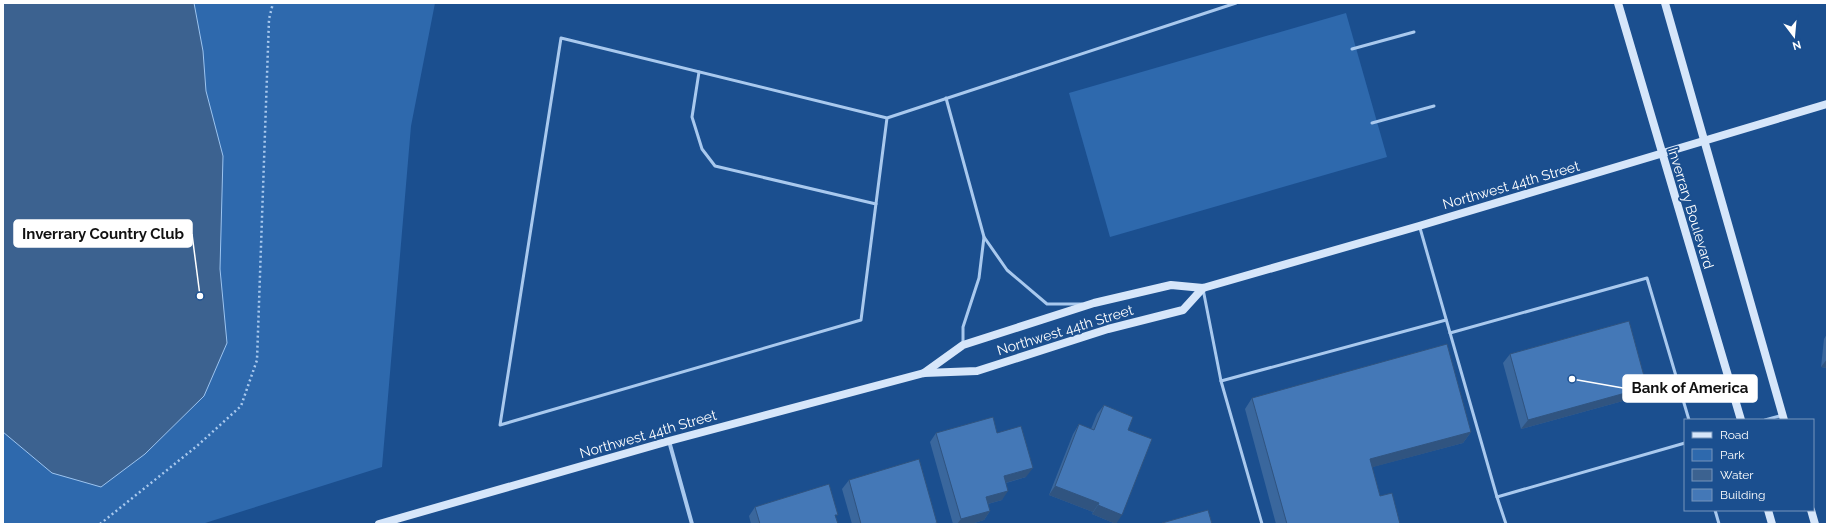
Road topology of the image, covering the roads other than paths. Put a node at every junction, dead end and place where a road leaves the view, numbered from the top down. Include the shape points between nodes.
1 (1236, 3) edge
2 (1618, 3) edge
3 (1665, 3) edge
4 (1414, 32) dead end
5 (1352, 49) dead end
6 (699, 72) junction
7 (946, 98) junction
8 (1827, 104) edge
9 (1434, 106) dead end
10 (887, 118) junction
11 (1372, 123) dead end
12 (1705, 142) junction
13 (1662, 154) junction
14 (876, 204) junction
15 (1419, 226) junction
16 (984, 237) junction
17 (1202, 288) junction
18 (1094, 303) junction
19 (1446, 320) junction
20 (1450, 333) junction
21 (963, 345) junction
22 (924, 373) junction
23 (1221, 381) junction
24 (1784, 417) edge
25 (1689, 419) edge
26 (1742, 419) edge
27 (1771, 419) edge
28 (669, 441) junction
29 (1684, 443) edge
30 (1497, 497) junction
31 (1715, 511) edge
32 (1768, 511) edge
33 (1811, 511) edge
34 (379, 524) edge
35 (692, 524) edge
36 (1262, 524) edge
37 (1506, 524) edge
38 (1719, 524) edge
39 (1772, 524) edge
40 (1815, 524) edge

1 - 7 lane
2 - 13 street, Inverrary Boulevard
3 - 12 street
4 - 5 lane
6 - 10 lane
6 - 14 lane via 692,117 702,149 715,166
6 - 14 lane via 561,38 500,424 860,320
7 - 10 lane
7 - 16 lane
8 - 12 street, Northwest 44th Street
9 - 11 lane
10 - 14 lane
12 - 13 street, Northwest 44th Street
12 - 24 street
13 - 15 street, Northwest 44th Street
13 - 26 street, Inverrary Boulevard
15 - 17 street, Northwest 44th Street
15 - 19 lane
16 - 18 lane via 1007,270 1047,304
16 - 21 lane via 979,278 963,327
17 - 18 street, Northwest 44th Street via 1171,285
17 - 22 street, Northwest 44th Street via 1183,310 1108,329 977,371
17 - 23 lane
18 - 21 street, Northwest 44th Street
19 - 20 lane
19 - 23 lane
20 - 25 lane via 1647,278
20 - 30 lane
21 - 22 street, Northwest 44th Street
22 - 28 street, Northwest 44th Street
23 - 36 lane
24 - 27 lane
28 - 34 street, Northwest 44th Street
28 - 35 street
29 - 30 lane
30 - 37 lane
31 - 38 lane
32 - 39 street
33 - 40 street

